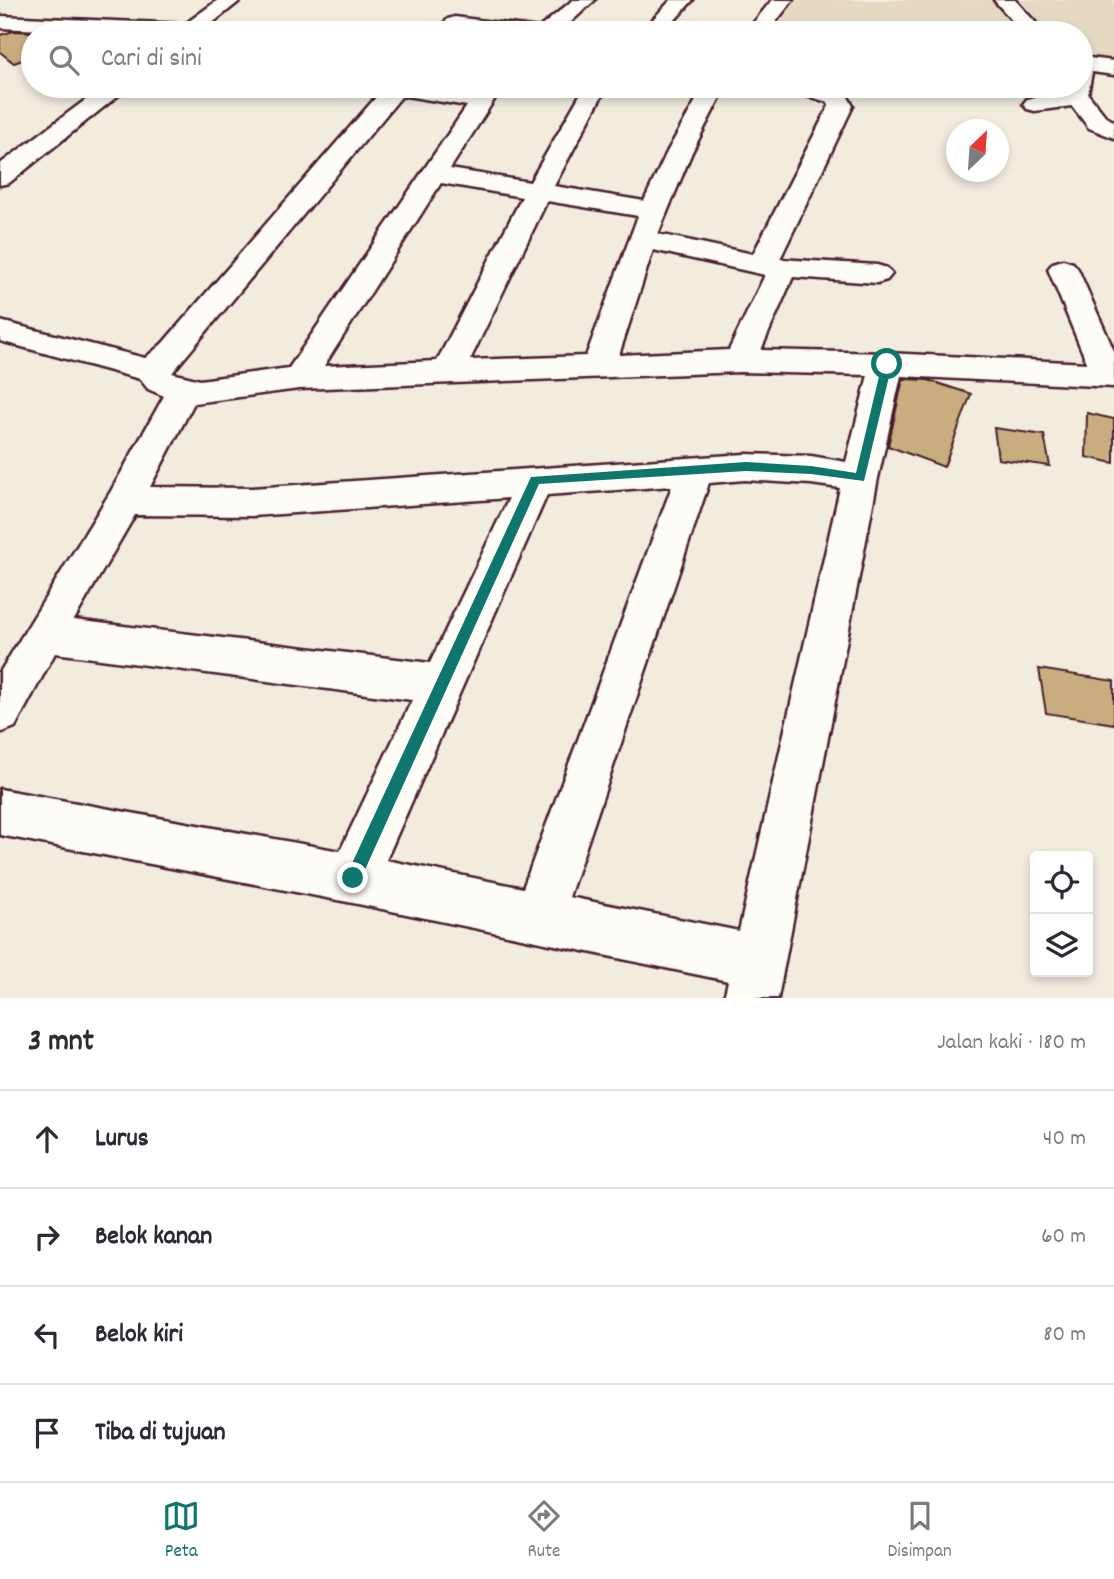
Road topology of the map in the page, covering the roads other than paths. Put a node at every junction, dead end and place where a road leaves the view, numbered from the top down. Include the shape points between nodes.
1 (231, 0) edge
2 (584, 0) edge
3 (683, 0) edge
4 (783, 0) edge
5 (1004, 0) edge
6 (203, 21) edge
7 (560, 21) edge
8 (663, 21) edge
9 (766, 21) edge
10 (1023, 21) edge
11 (0, 22) edge
12 (21, 23) edge
13 (1093, 65) edge
14 (1114, 68) edge
15 (102, 98) edge
16 (388, 98) edge
17 (484, 98) edge
18 (589, 98) edge
19 (708, 98) edge
20 (838, 98) edge
21 (1069, 98) edge
22 (1078, 98) edge
23 (1035, 104) dead end
24 (1114, 131) edge
25 (11, 142) dead end
26 (44, 142) junction
27 (434, 174) junction
28 (0, 177) edge
29 (536, 191) junction
30 (654, 211) junction
31 (644, 240) junction
32 (772, 266) junction
33 (1063, 269) dead end
34 (877, 274) dead end
35 (0, 331) edge
36 (740, 361) junction
37 (887, 364) junction
38 (598, 366) junction
39 (151, 371) junction
40 (448, 372) junction
41 (1112, 376) edge
42 (299, 378) junction
43 (184, 391) junction
44 (696, 469) junction
45 (860, 478) junction
46 (535, 480) junction
47 (124, 501) junction
48 (44, 634) junction
49 (440, 684) junction
50 (0, 713) edge
51 (0, 812) edge
52 (353, 878) junction
53 (537, 917) junction
54 (755, 979) edge

1 - 6 street
2 - 7 street
3 - 8 street
4 - 9 street
5 - 10 street
11 - 12 street
13 - 14 street
15 - 26 street
16 - 39 street via 173,352
17 - 27 street
18 - 29 street
19 - 30 street
20 - 32 street via 841,106
21 - 23 street
22 - 24 street via 1098,123
25 - 26 street
26 - 28 street
27 - 29 street
27 - 42 street
29 - 30 street
29 - 40 street
30 - 31 street
31 - 32 street
31 - 38 street
32 - 34 street
32 - 36 street
33 - 41 street
35 - 39 street
36 - 37 street
36 - 38 street
37 - 41 street
37 - 45 street
38 - 40 street
39 - 43 street via 160,381
40 - 42 street
42 - 43 street
43 - 47 street
44 - 45 street via 776,467
44 - 46 street
44 - 53 street
45 - 54 street
46 - 47 street via 252,502
46 - 49 street
47 - 48 street
48 - 49 street
48 - 50 street
49 - 52 street
51 - 52 street
52 - 53 street
53 - 54 street

